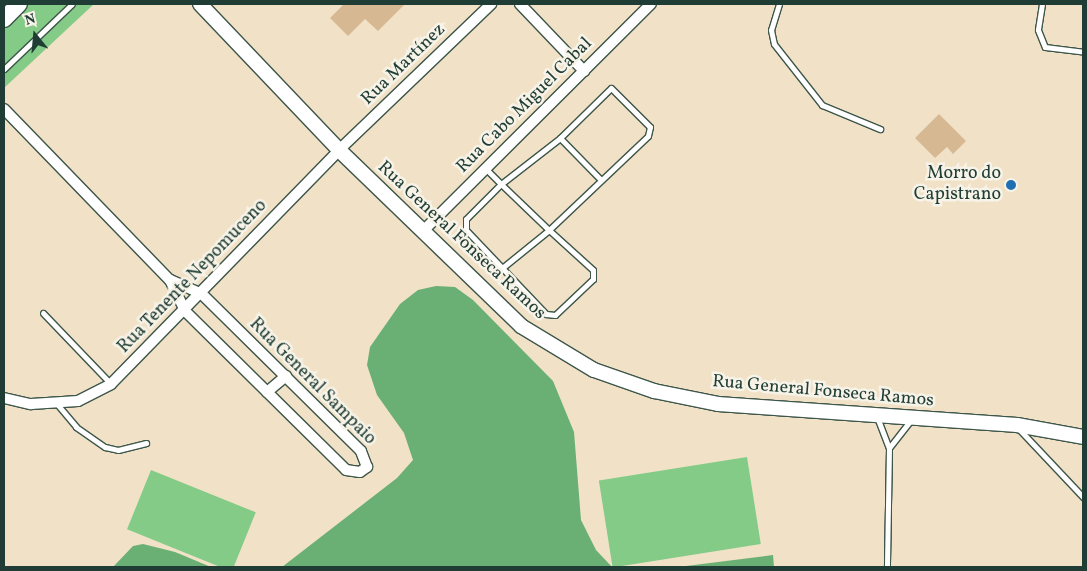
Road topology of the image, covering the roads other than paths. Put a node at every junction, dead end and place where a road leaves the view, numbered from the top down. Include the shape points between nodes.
1 (19, 4) edge
2 (72, 4) edge
3 (200, 4) edge
4 (491, 4) edge
5 (520, 4) edge
6 (651, 4) edge
7 (779, 4) edge
8 (1042, 4) edge
9 (4, 19) edge
10 (1083, 52) edge
11 (4, 69) edge
12 (584, 71) junction
13 (4, 109) edge
14 (880, 129) dead end
15 (560, 138) junction
16 (339, 150) junction
17 (485, 168) junction
18 (600, 179) junction
19 (501, 184) junction
20 (550, 230) junction
21 (422, 232) junction
22 (502, 268) junction
23 (170, 280) junction
24 (202, 294) junction
25 (185, 311) junction
26 (43, 313) dead end
27 (286, 376) junction
28 (111, 384) junction
29 (267, 392) junction
30 (4, 398) edge
31 (57, 404) junction
32 (876, 416) junction
33 (911, 420) junction
34 (1016, 425) junction
35 (1083, 437) edge
36 (146, 443) dead end
37 (889, 448) junction
38 (1083, 497) edge
39 (887, 567) edge

1 - 9 main road
2 - 11 lane
3 - 16 street, Rua General Fonseca Ramos
4 - 16 street, Rua Martínez
5 - 12 street
6 - 12 street, Rua Cabo Miguel Cabal
7 - 14 lane via 771,30 774,44 822,106
8 - 10 lane via 1038,30 1045,47
12 - 17 street, Rua Cabo Miguel Cabal
13 - 23 street, Rua General Sampaio
15 - 18 lane
15 - 18 lane via 611,88 618,91 650,132
15 - 19 lane
16 - 21 street, Rua General Fonseca Ramos
16 - 24 street, Rua Tenente Nepomuceno
17 - 19 lane
17 - 21 street, Rua Cabo Miguel Cabal
18 - 20 lane
19 - 20 lane
19 - 22 lane via 464,224
20 - 22 lane
20 - 22 lane via 595,276 555,315 546,314
21 - 32 street, Rua General Fonseca Ramos via 521,326 594,370 654,391 718,404
23 - 24 street, Rua General Sampaio
23 - 25 street, Rua General Sampaio
24 - 25 street, Rua Tenente Nepomuceno
24 - 27 street, Rua General Sampaio
25 - 28 street, Rua Tenente Nepomuceno
25 - 29 street, Rua General Sampaio
26 - 28 lane
27 - 29 street
27 - 29 street, Rua General Sampaio via 361,450 367,468 360,472 346,470
28 - 31 street, Rua Tenente Nepomuceno via 78,401
30 - 31 street, Rua Tenente Nepomuceno
31 - 36 lane via 76,427 105,447 118,450
32 - 33 street, Rua General Fonseca Ramos
32 - 37 lane
33 - 34 street, Rua General Fonseca Ramos
33 - 37 lane
34 - 35 street, Rua General Fonseca Ramos
34 - 38 lane via 1024,439
37 - 39 lane

